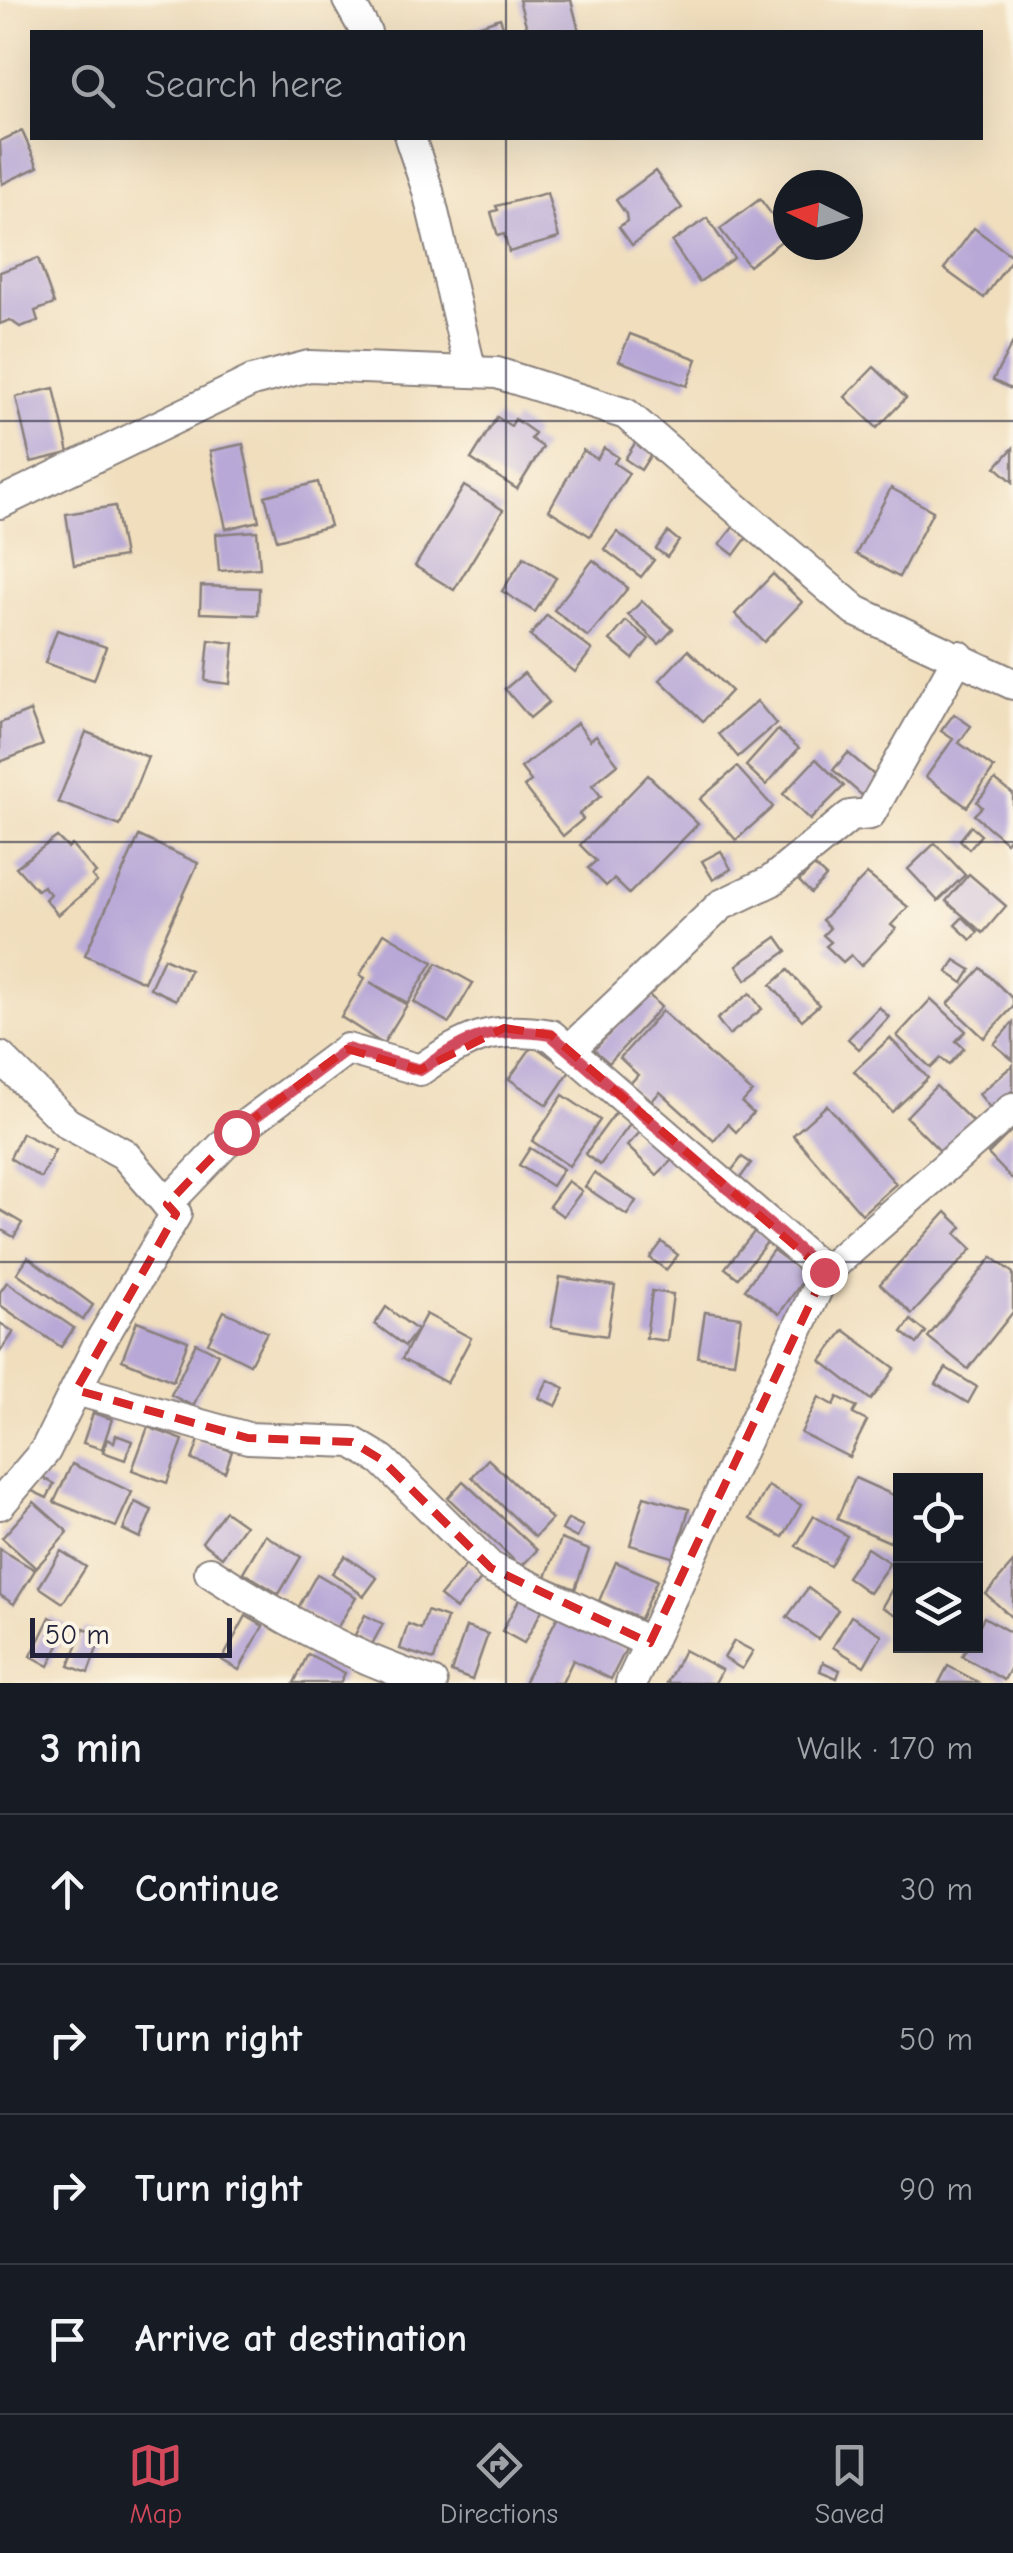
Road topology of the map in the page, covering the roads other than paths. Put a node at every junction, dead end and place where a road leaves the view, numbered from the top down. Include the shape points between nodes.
1 (348, 0) edge
2 (365, 30) edge
3 (411, 140) edge
4 (471, 372) junction
5 (0, 503) edge
6 (960, 656) junction
7 (1013, 684) edge
8 (568, 1051) junction
9 (0, 1056) edge
10 (1013, 1108) edge
11 (168, 1204) junction
12 (824, 1272) junction
13 (76, 1390) junction
14 (0, 1504) edge
15 (210, 1572) dead end
16 (650, 1643) junction
17 (432, 1683) edge
18 (631, 1683) edge

1 - 2 street
3 - 4 street
4 - 5 street via 308,366 252,381
4 - 6 street via 626,414 856,611
6 - 7 street
6 - 8 street via 870,814 850,816 771,881 720,905
8 - 11 street via 551,1035 504,1028 420,1070 347,1049 236,1132
8 - 12 street
9 - 11 street via 67,1123 124,1154
10 - 12 street
11 - 13 street via 176,1214
12 - 16 street
13 - 14 street via 46,1451
13 - 16 street via 248,1438 352,1442 382,1460 491,1568
15 - 17 street via 281,1618
16 - 18 street

